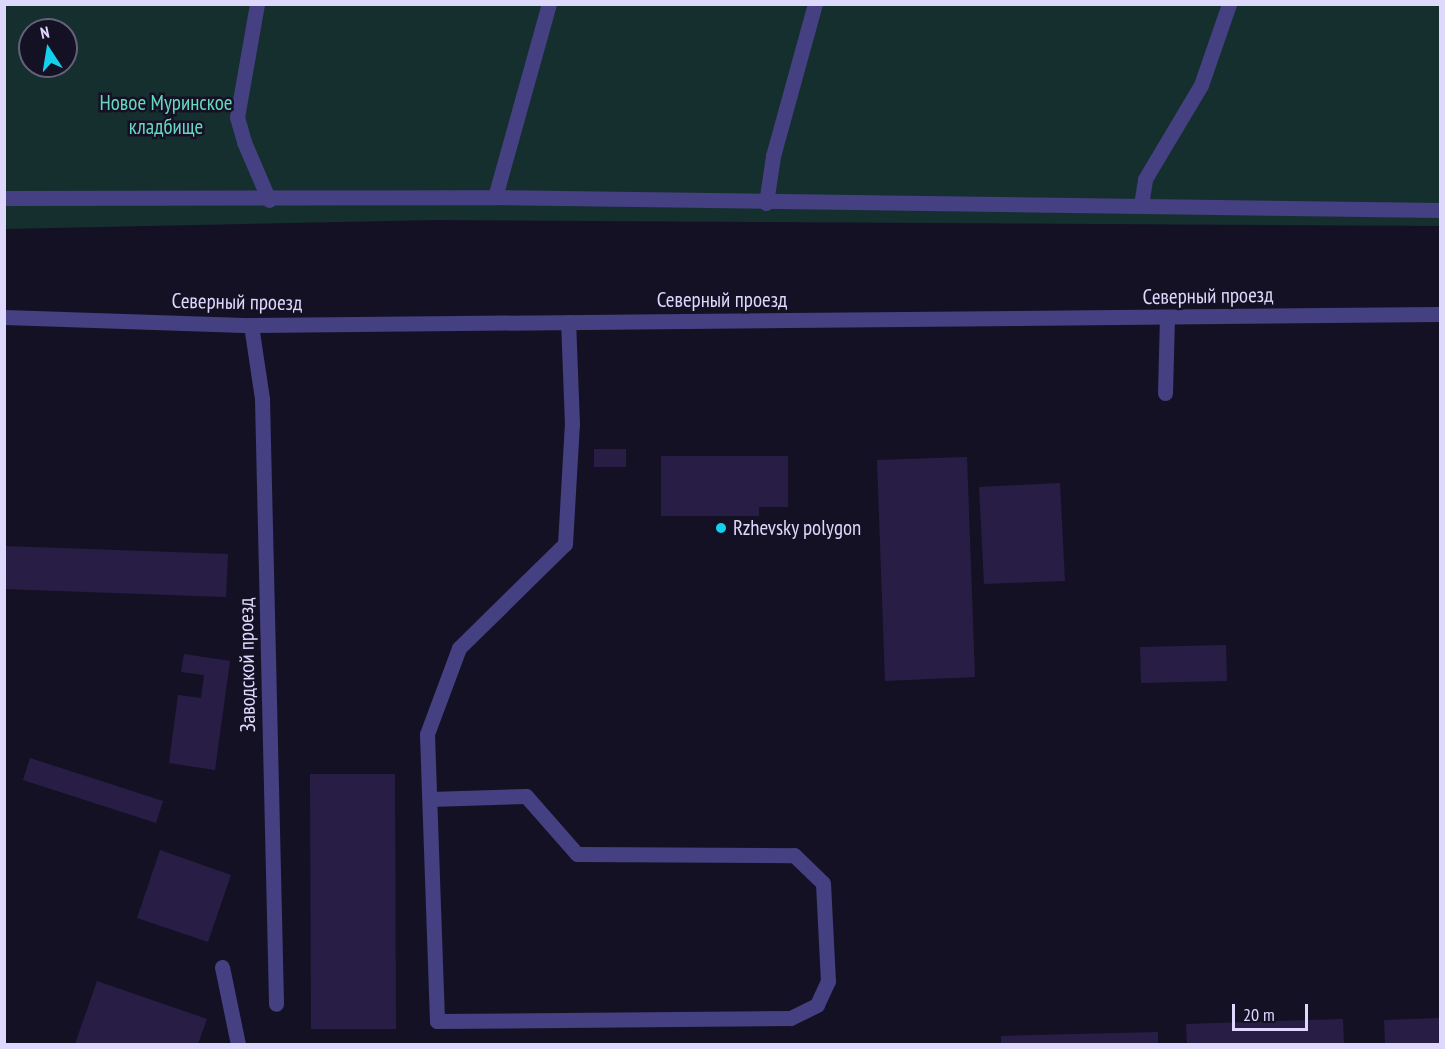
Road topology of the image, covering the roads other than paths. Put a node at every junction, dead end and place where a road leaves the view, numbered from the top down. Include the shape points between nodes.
1 (257, 4) edge
2 (549, 4) edge
3 (815, 4) edge
4 (1229, 4) edge
5 (495, 197) junction
6 (4, 198) edge
7 (269, 200) junction
8 (766, 203) junction
9 (1142, 205) junction
10 (1440, 210) edge
11 (1440, 314) edge
12 (4, 317) edge
13 (1167, 318) junction
14 (568, 322) junction
15 (251, 325) junction
16 (1165, 393) dead end
17 (429, 799) junction
18 (222, 967) dead end
19 (276, 1004) dead end
20 (237, 1044) edge

1 - 7 street via 237,117
2 - 5 street
3 - 8 street via 773,156
4 - 9 street via 1201,85 1145,179
5 - 7 street
5 - 8 street
6 - 7 street
8 - 9 street
9 - 10 street
11 - 13 street, Северный проезд
12 - 15 street, Северный проезд
13 - 14 street, Северный проезд
13 - 16 street
14 - 15 street, Северный проезд
14 - 17 street via 572,424 565,544 459,648 427,734
15 - 19 street, Заводской проезд via 262,399
17 - 17 street via 437,1021 790,1018 816,1005 828,981 823,883 794,855 577,855 526,796
18 - 20 street

